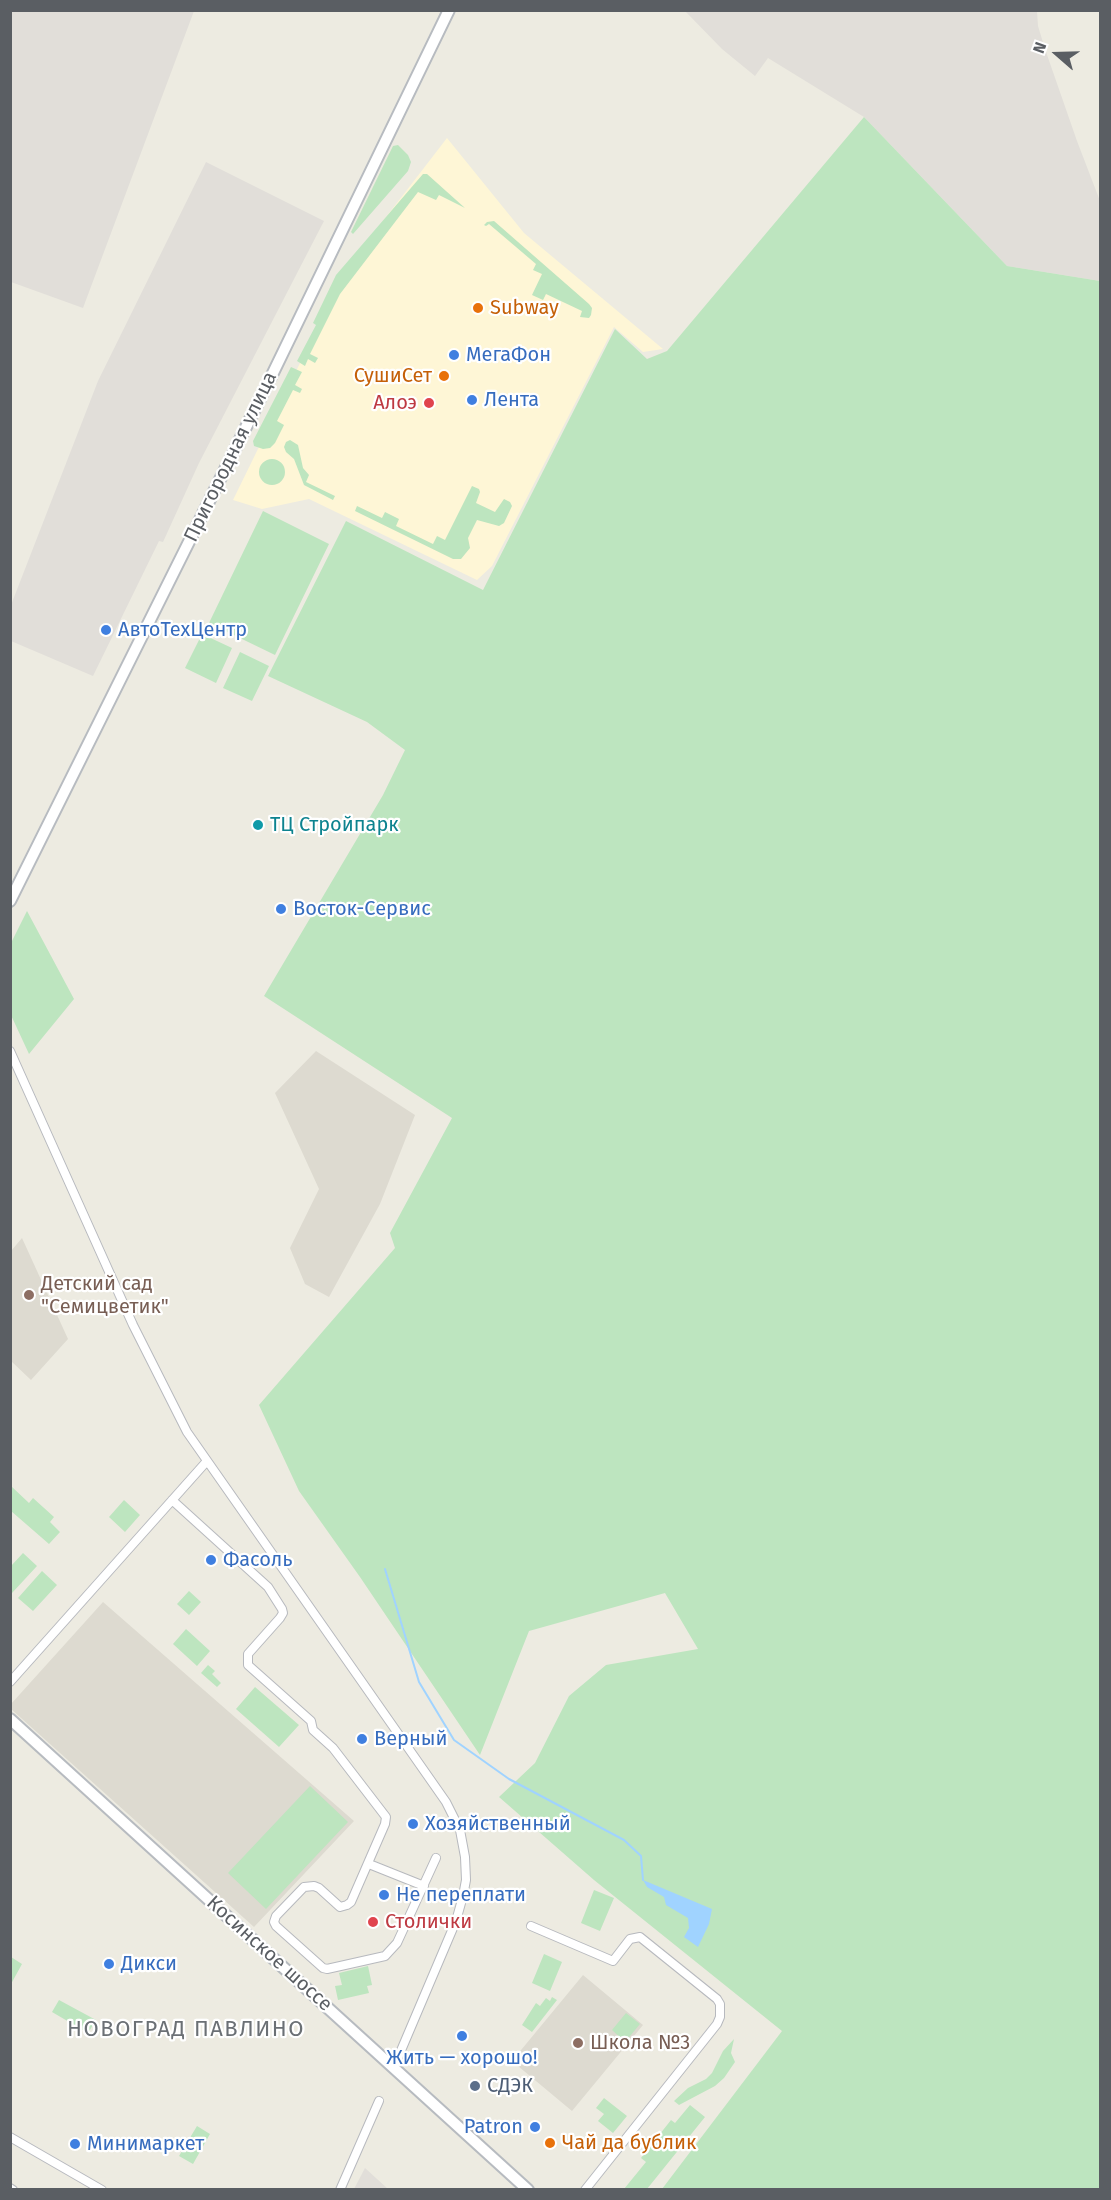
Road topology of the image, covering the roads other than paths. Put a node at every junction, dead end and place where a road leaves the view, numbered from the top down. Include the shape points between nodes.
1 (449, 10) edge
2 (10, 901) edge
3 (10, 1051) edge
4 (207, 1461) junction
5 (172, 1500) junction
6 (10, 1682) edge
7 (10, 1719) edge
8 (436, 1858) dead end
9 (369, 1864) junction
10 (423, 1886) junction
11 (531, 1926) dead end
12 (394, 2067) junction
13 (379, 2101) dead end
14 (10, 2137) edge
15 (102, 2190) edge
16 (340, 2190) edge
17 (528, 2190) edge
18 (585, 2190) edge

1 - 2 street, Пригородная улица
3 - 4 street via 133,1325 187,1432
4 - 5 street
4 - 12 street via 446,1802 460,1830 465,1857 463,1896
5 - 6 street
5 - 9 street via 268,1587 282,1609 280,1618 248,1654 248,1665 311,1721 313,1730 333,1748 382,1810 385,1824
7 - 12 street, Косинское шоссе
8 - 10 street
9 - 10 street
9 - 10 street via 347,1905 340,1906 319,1888 309,1886 276,1916 276,1926 323,1968 390,1952
11 - 18 street via 613,1961 630,1939 640,1937 720,2004 717,2024
12 - 17 street, Косинское шоссе
13 - 16 street
14 - 15 street

